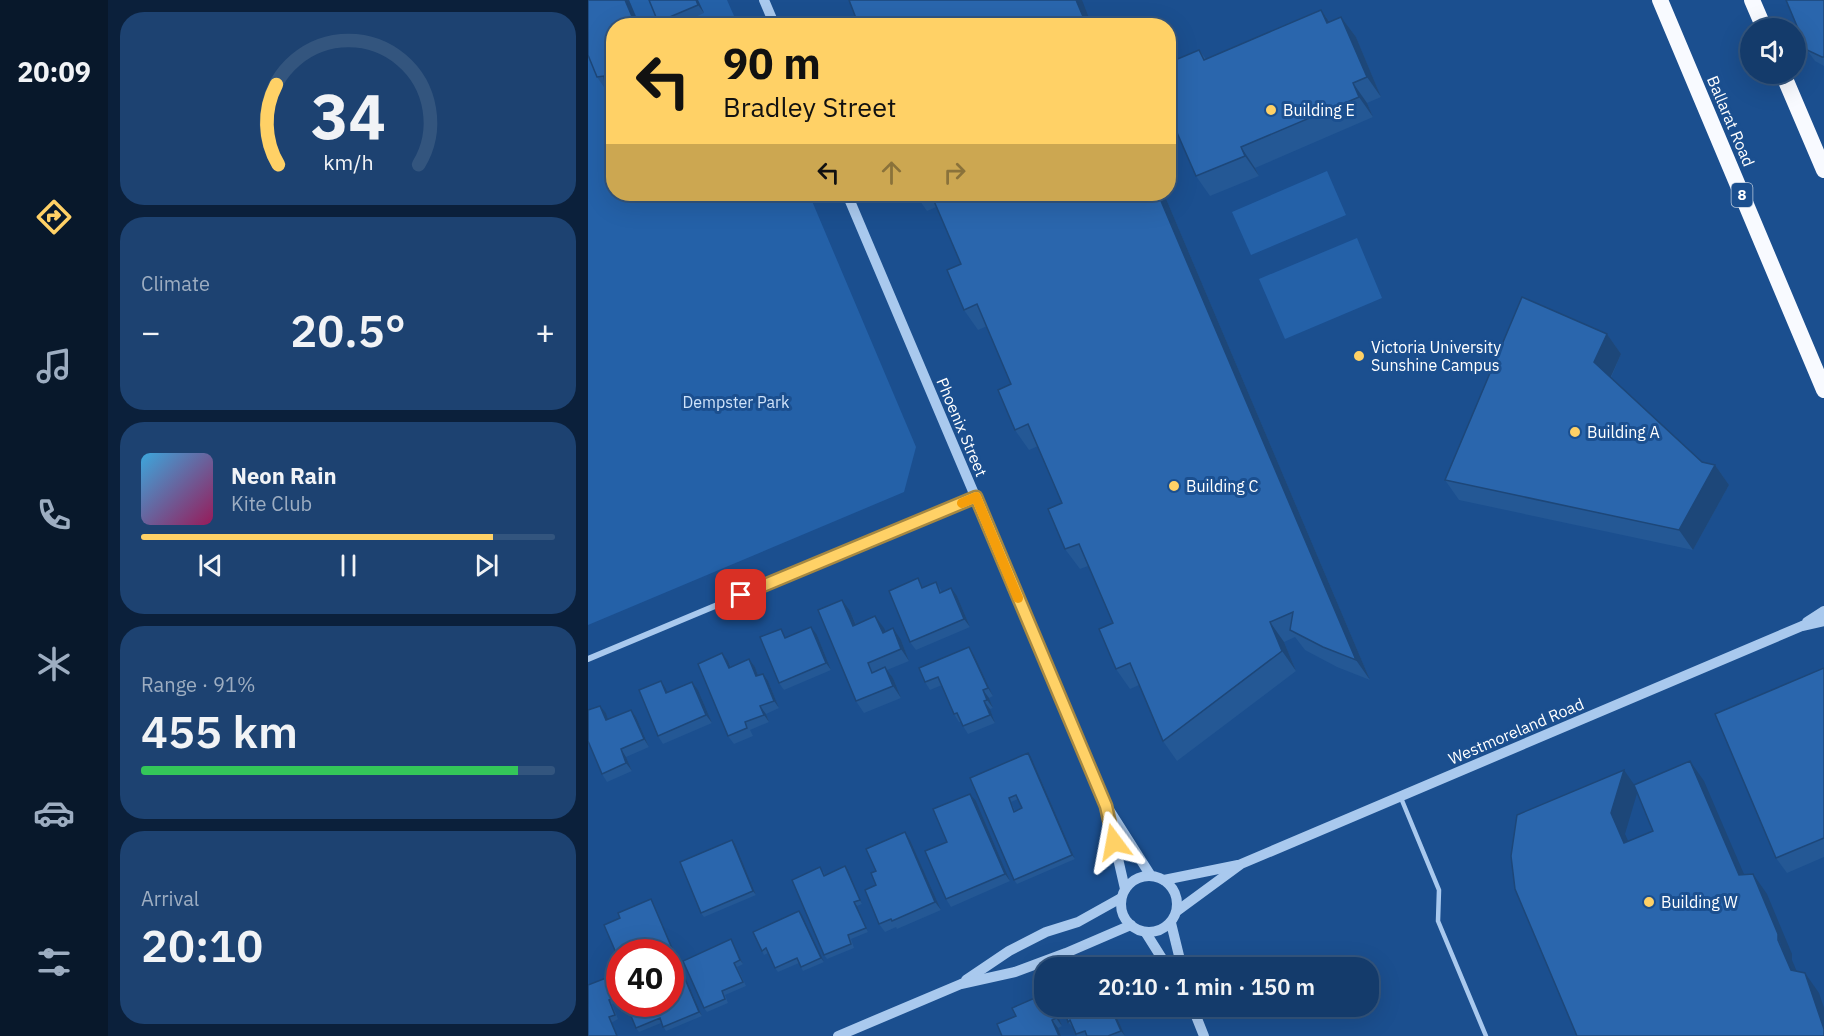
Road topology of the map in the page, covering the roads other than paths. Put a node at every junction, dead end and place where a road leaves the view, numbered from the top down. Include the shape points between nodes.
1 (764, 0) edge
2 (1660, 0) edge
3 (1752, 0) edge
4 (772, 18) edge
5 (1760, 18) edge
6 (1788, 84) edge
7 (1820, 147) edge
8 (1824, 170) edge
9 (850, 201) edge
10 (1824, 390) edge
11 (976, 497) junction
12 (1824, 611) edge
13 (1824, 621) edge
14 (1802, 626) junction
15 (588, 659) edge
16 (1401, 796) junction
17 (1106, 806) junction
18 (1241, 864) junction
19 (1151, 876) junction
20 (1164, 879) junction
21 (1123, 894) junction
22 (1177, 911) junction
23 (1170, 923) junction
24 (1131, 926) junction
25 (1146, 933) junction
26 (1161, 957) edge
27 (1179, 957) edge
28 (961, 984) junction
29 (1196, 1017) edge
30 (838, 1036) edge
31 (1204, 1036) edge
32 (1486, 1036) edge

1 - 4 street
2 - 10 highway, Ballarat Road / 8
3 - 5 highway
6 - 7 highway
7 - 8 highway
9 - 11 street, Phoenix Street
11 - 15 street
11 - 17 street, Phoenix Street
12 - 14 street, Westmoreland Road
13 - 14 street, Westmoreland Road
14 - 16 street, Westmoreland Road
16 - 18 street, Westmoreland Road
16 - 32 lane via 1439,891 1438,921
17 - 19 street, Phoenix Street
17 - 21 street, Phoenix Street
18 - 20 street, Westmoreland Road
18 - 22 street, Westmoreland Road
19 - 20 street
19 - 21 street via 1136,879
20 - 22 street via 1176,893
21 - 24 street via 1122,913
21 - 28 street via 1078,922 1046,932 1009,951
22 - 23 street
23 - 25 street via 1164,929
23 - 27 street
24 - 25 street
24 - 28 street via 1016,972
25 - 26 street
28 - 30 street
29 - 31 street

